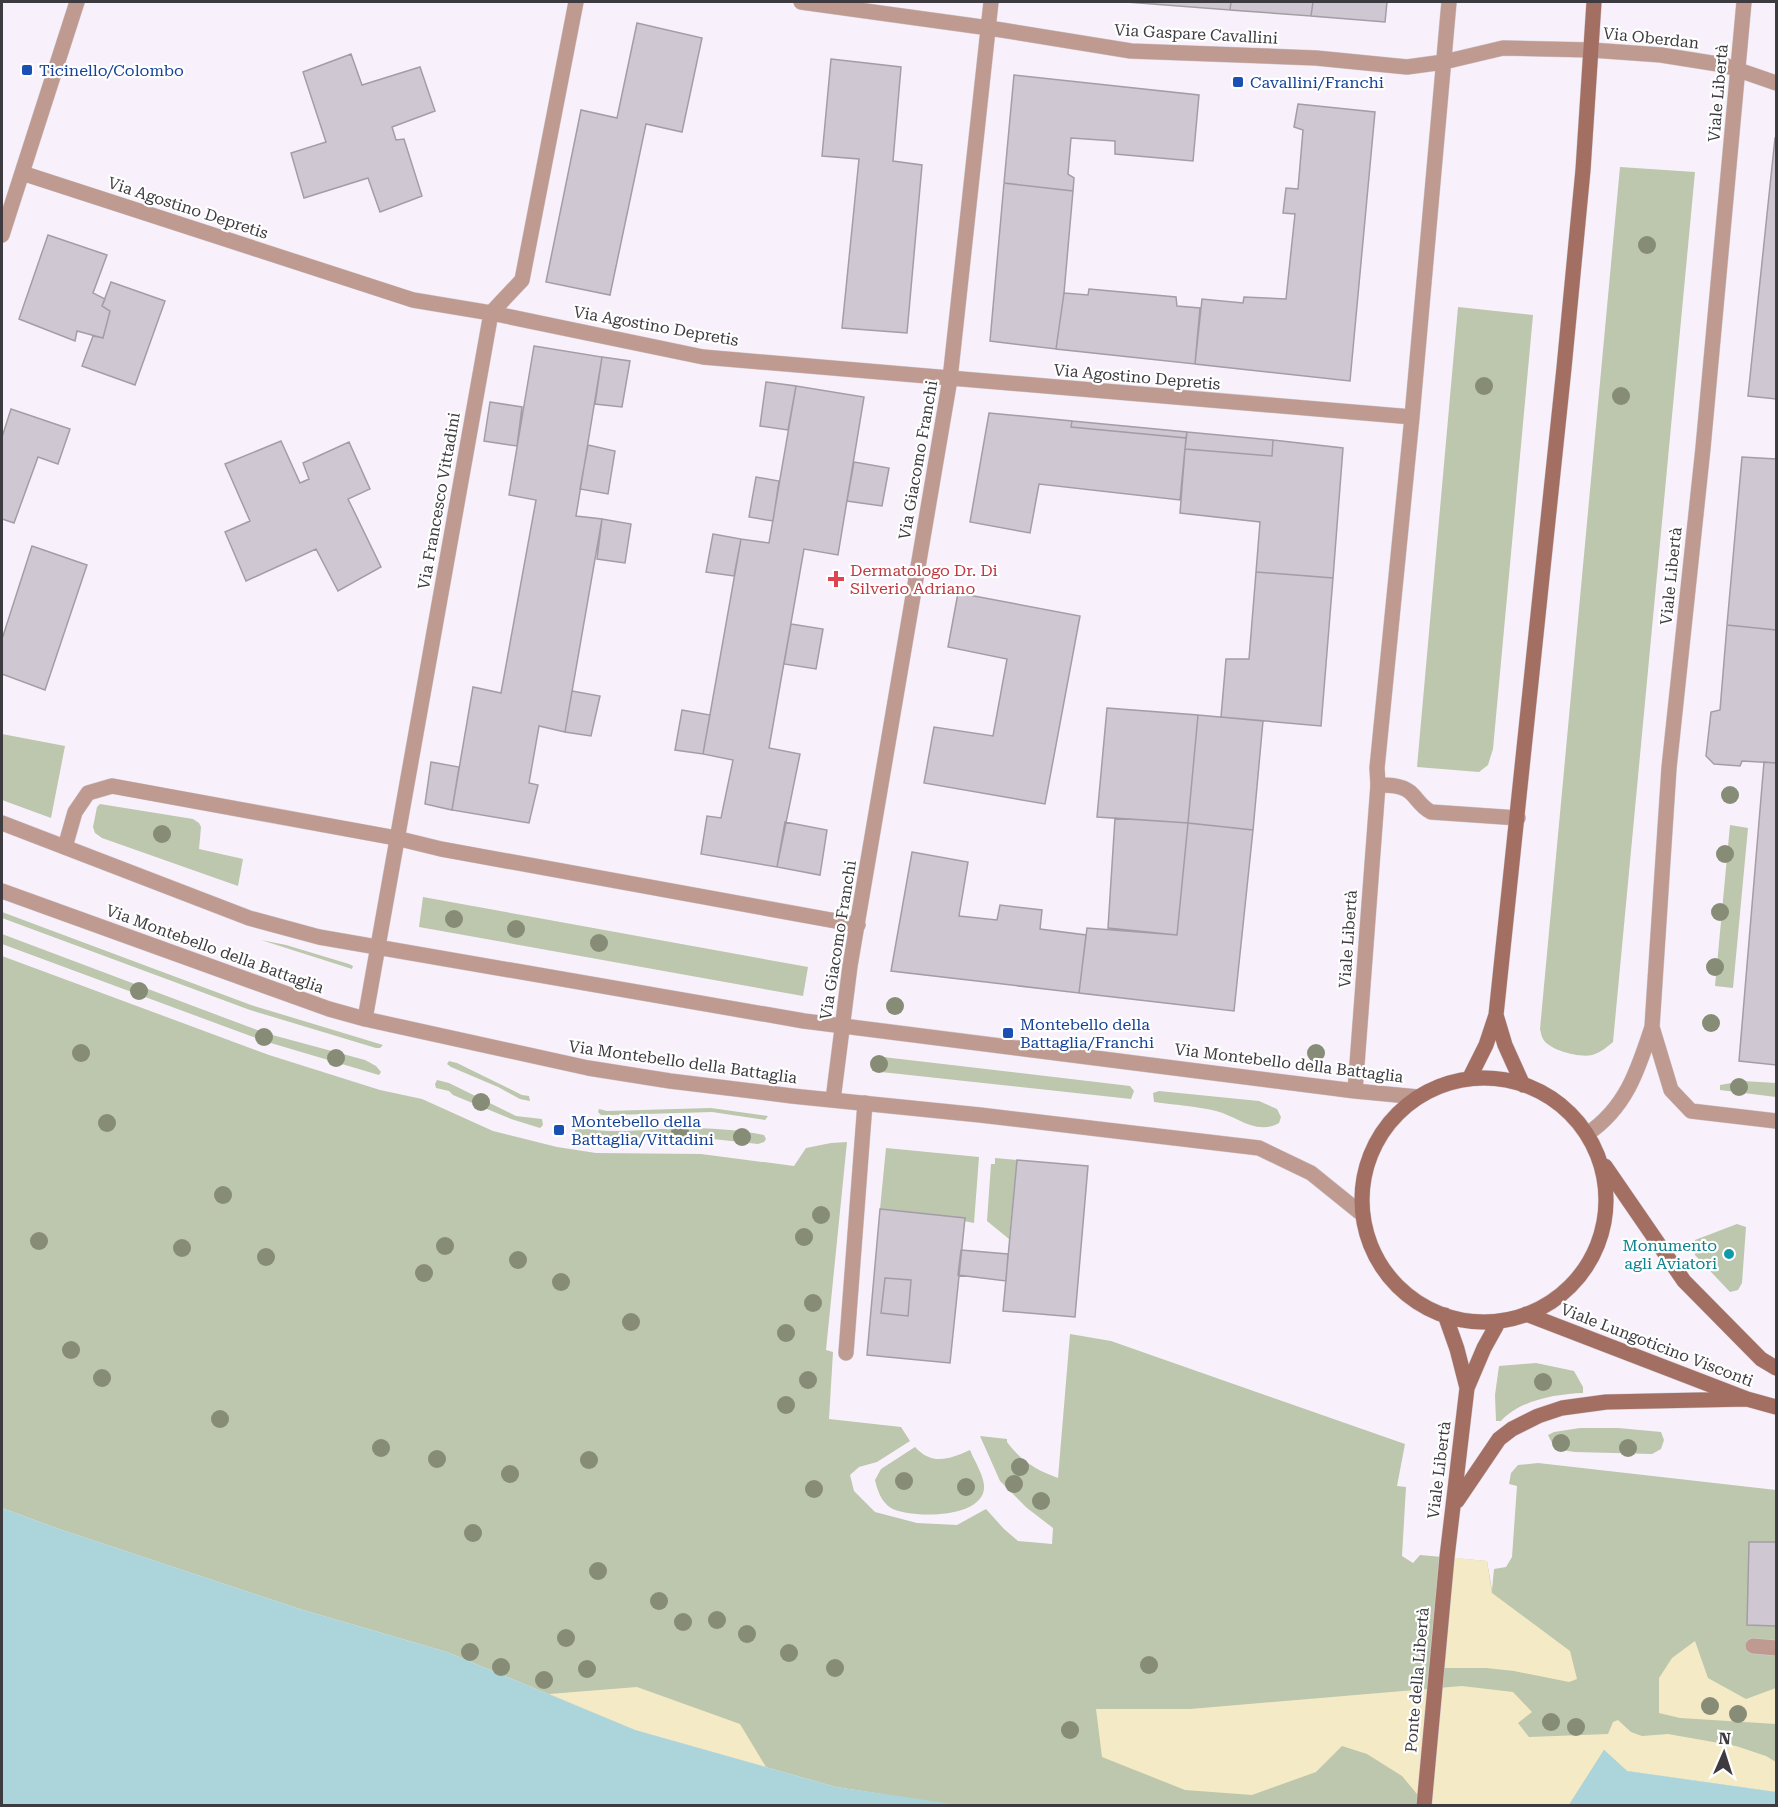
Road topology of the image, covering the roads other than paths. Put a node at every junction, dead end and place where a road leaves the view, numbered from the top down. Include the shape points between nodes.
1 (77, 2) edge
2 (576, 2) edge
3 (801, 2) edge
4 (991, 2) edge
5 (1449, 2) edge
6 (1594, 2) edge
7 (1744, 2) edge
8 (989, 28) junction
9 (1591, 50) junction
10 (1444, 62) junction
11 (1738, 69) junction
12 (1776, 83) edge
13 (22, 173) junction
14 (2, 235) edge
15 (491, 313) junction
16 (950, 379) junction
17 (1412, 417) junction
18 (1378, 785) junction
19 (1518, 818) junction
20 (2, 823) edge
21 (396, 838) junction
22 (65, 847) junction
23 (2, 891) edge
24 (858, 925) junction
25 (379, 947) junction
26 (1496, 1015) junction
27 (365, 1019) junction
28 (842, 1024) junction
29 (1652, 1027) junction
30 (1469, 1079) junction
31 (1523, 1085) junction
32 (1355, 1091) junction
33 (1418, 1097) junction
34 (833, 1100) junction
35 (865, 1103) junction
36 (1776, 1121) edge
37 (1587, 1134) junction
38 (1599, 1159) junction
39 (1363, 1215) junction
40 (1526, 1314) junction
41 (1445, 1315) junction
42 (1499, 1321) junction
43 (846, 1353) dead end
44 (1776, 1368) edge
45 (1467, 1388) junction
46 (1747, 1399) junction
47 (1776, 1407) edge
48 (1453, 1509) junction
49 (1447, 1557) joint
50 (1753, 1646) dead end
51 (1776, 1648) edge
52 (1424, 1806) edge

1 - 13 street
2 - 15 street via 522,280
3 - 8 street, Via Gaspare Cavallini
4 - 8 street, Via Giacomo Franchi
5 - 10 street, Viale Libertà
6 - 9 main road
7 - 11 street, Viale Libertà
8 - 10 street, Via Gaspare Cavallini via 1131,51 1316,58 1407,67
8 - 16 street, Via Giacomo Franchi
9 - 10 street, Via Gaspare Cavallini via 1503,48
9 - 11 street, Via Oberdan via 1662,55
9 - 19 main road via 1567,345
10 - 17 street, Viale Libertà
11 - 12 street, Via Oberdan
11 - 29 street, Viale Libertà via 1669,768
13 - 14 street
13 - 15 street, Via Agostino Depretis via 413,300
15 - 16 street, Via Agostino Depretis via 703,357
15 - 21 street, Via Francesco Vittadini
16 - 17 street, Via Agostino Depretis
16 - 24 street, Via Giacomo Franchi
17 - 18 street, Viale Libertà
18 - 19 street via 1395,785 1411,793 1421,807 1431,812
18 - 32 street, Viale Libertà
19 - 26 main road
20 - 22 street, Via Montebello della Battaglia
21 - 22 street via 112,786 88,793 75,812
21 - 24 street
21 - 25 street, Via Francesco Vittadini
22 - 25 street, Via Montebello della Battaglia via 249,918 319,937
23 - 27 street, Via Montebello della Battaglia
24 - 28 street, Via Giacomo Franchi
25 - 27 street, Via Francesco Vittadini
25 - 28 street, Via Montebello della Battaglia via 792,1019
26 - 30 main road
26 - 31 main road
27 - 34 street, Via Montebello della Battaglia via 588,1068
28 - 32 street, Via Montebello della Battaglia
28 - 34 street, Via Giacomo Franchi
29 - 36 street via 1671,1090 1691,1111
29 - 37 street, Viale Libertà via 1622,1101 1604,1123
30 - 31 main road
30 - 33 main road
31 - 37 main road via 1548,1096
32 - 33 street, Via Montebello della Battaglia
33 - 39 main road via 1396,1114 1368,1161 1362,1187
34 - 35 street, Via Montebello della Battaglia
35 - 39 street, Via Montebello della Battaglia via 1259,1148 1311,1173
35 - 43 street
37 - 38 main road
38 - 40 main road via 1605,1185 1605,1212 1592,1256 1571,1285
38 - 44 main road, Viale Lungoticino Visconti via 1684,1281 1761,1359
39 - 41 main road via 1381,1266 1398,1287 1420,1304
40 - 42 main road
40 - 46 main road, Viale Lungoticino Visconti
41 - 42 main road via 1471,1321
41 - 45 main road, Viale Libertà
42 - 45 main road, Viale Libertà
45 - 48 main road, Viale Libertà
46 - 47 main road, Viale Lungoticino Visconti
46 - 48 main road via 1606,1402 1538,1416 1499,1439
48 - 49 main road, Viale Libertà
49 - 52 main road, Ponte della Libertà
50 - 51 street

